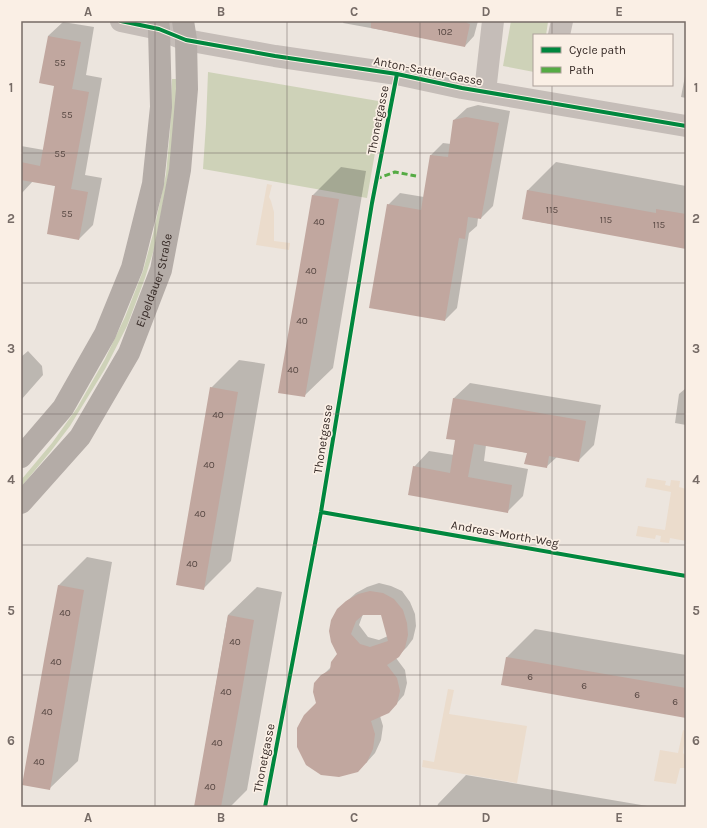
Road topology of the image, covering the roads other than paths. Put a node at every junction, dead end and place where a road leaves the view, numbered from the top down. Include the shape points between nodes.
1 (121, 21) edge
2 (493, 21) edge
3 (562, 21) edge
4 (159, 25) edge
5 (184, 30) edge
6 (559, 34) edge
7 (486, 92) junction
8 (546, 94) edge
9 (686, 126) edge
10 (21, 457) edge
11 (21, 503) edge

1 - 4 street, Anton-Sattler-Gasse
2 - 7 street
3 - 6 street
4 - 5 street, Anton-Sattler-Gasse
4 - 10 main road, Eipeldauer Straße via 161,106 153,184 132,268 105,334 63,408
5 - 7 street, Anton-Sattler-Gasse via 275,56 397,74
5 - 11 main road, Eipeldauer Straße via 187,89 180,170 161,270 129,353 80,437
7 - 8 street, Anton-Sattler-Gasse
8 - 9 street, Anton-Sattler-Gasse

